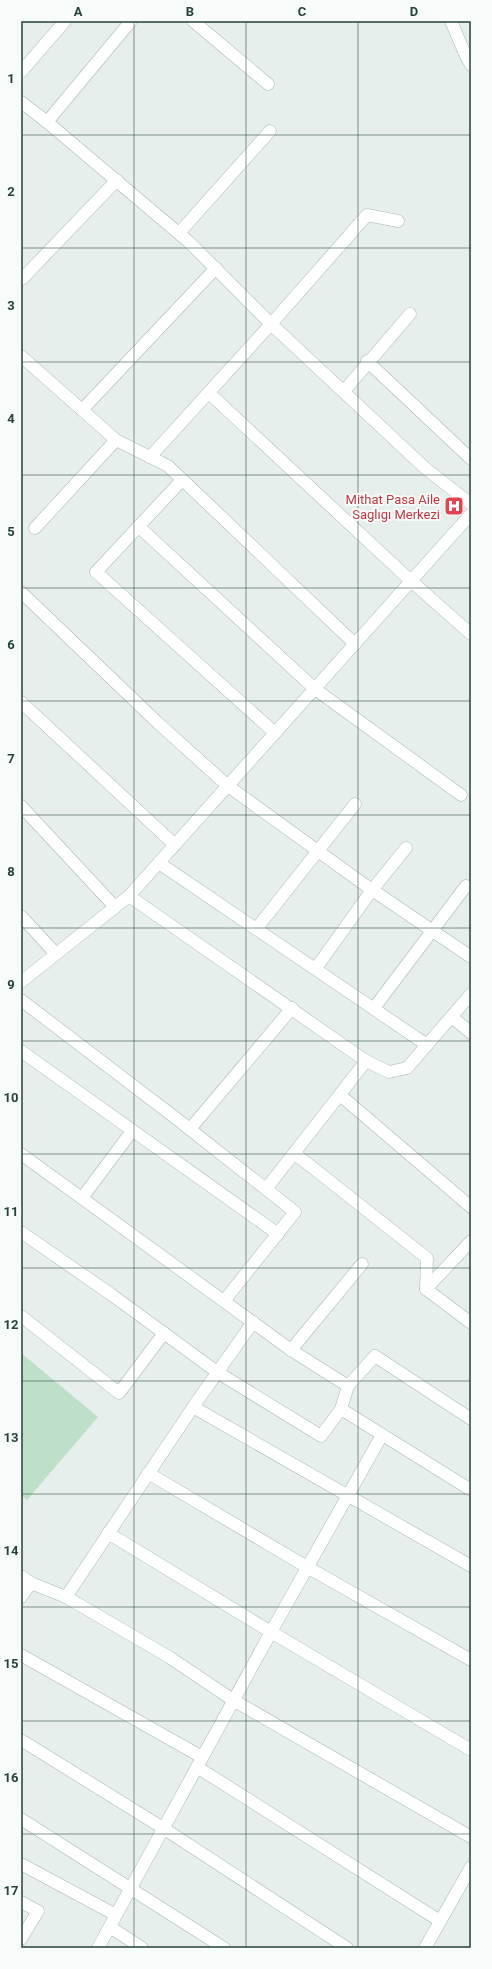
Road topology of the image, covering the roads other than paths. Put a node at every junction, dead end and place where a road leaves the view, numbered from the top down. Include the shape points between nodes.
1 (65, 21) edge
2 (131, 21) edge
3 (193, 21) edge
4 (452, 21) edge
5 (471, 65) edge
6 (21, 72) edge
7 (268, 84) dead end
8 (21, 102) edge
9 (47, 122) junction
10 (270, 131) dead end
11 (117, 180) junction
12 (398, 221) dead end
13 (180, 233) junction
14 (216, 268) junction
15 (22, 279) edge
16 (410, 314) dead end
17 (272, 324) junction
18 (21, 356) edge
19 (367, 361) junction
20 (344, 391) junction
21 (209, 393) junction
22 (82, 410) junction
23 (116, 440) junction
24 (150, 457) junction
25 (471, 459) edge
26 (182, 480) junction
27 (471, 504) edge
28 (471, 514) edge
29 (138, 526) junction
30 (35, 528) dead end
31 (411, 581) junction
32 (21, 592) edge
33 (471, 634) edge
34 (355, 644) junction
35 (315, 689) junction
36 (21, 702) edge
37 (275, 733) junction
38 (228, 786) junction
39 (461, 796) dead end
40 (355, 804) dead end
41 (21, 806) edge
42 (175, 845) junction
43 (406, 848) dead end
44 (317, 850) junction
45 (159, 863) junction
46 (466, 886) dead end
47 (372, 890) junction
48 (128, 896) junction
49 (115, 906) junction
50 (21, 916) edge
51 (257, 928) junction
52 (431, 930) junction
53 (56, 954) junction
54 (471, 957) edge
55 (316, 968) junction
56 (21, 982) edge
57 (471, 994) edge
58 (21, 1000) edge
59 (292, 1008) junction
60 (374, 1008) junction
61 (452, 1017) junction
62 (471, 1033) edge
63 (427, 1045) junction
64 (21, 1052) edge
65 (366, 1061) junction
66 (340, 1095) junction
67 (190, 1129) junction
68 (132, 1131) junction
69 (294, 1153) junction
70 (21, 1154) edge
71 (266, 1189) junction
72 (82, 1198) junction
73 (471, 1207) edge
74 (21, 1232) edge
75 (278, 1234) junction
76 (471, 1241) edge
77 (362, 1264) dead end
78 (426, 1289) junction
79 (224, 1301) junction
80 (21, 1316) edge
81 (253, 1322) junction
82 (471, 1323) edge
83 (164, 1333) junction
84 (291, 1350) junction
85 (218, 1372) junction
86 (348, 1386) junction
87 (193, 1407) junction
88 (341, 1409) junction
89 (471, 1419) edge
90 (382, 1435) junction
91 (148, 1473) junction
92 (471, 1490) edge
93 (348, 1495) junction
94 (108, 1533) junction
95 (471, 1566) edge
96 (307, 1567) junction
97 (26, 1579) edge
98 (21, 1597) edge
99 (66, 1597) junction
100 (271, 1632) junction
101 (21, 1655) edge
102 (471, 1660) edge
103 (233, 1700) junction
104 (21, 1740) edge
105 (471, 1750) edge
106 (200, 1762) junction
107 (21, 1819) edge
108 (164, 1828) junction
109 (471, 1837) edge
110 (21, 1864) edge
111 (469, 1874) edge
112 (131, 1888) junction
113 (21, 1902) edge
114 (116, 1915) junction
115 (440, 1921) junction
116 (110, 1927) junction
117 (21, 1939) edge
118 (98, 1948) edge
119 (142, 1948) edge
120 (224, 1948) edge
121 (347, 1948) edge
122 (425, 1948) edge

1 - 6 street
2 - 9 street
3 - 7 street
4 - 5 street via 464,54
8 - 9 street
9 - 11 street
10 - 13 street
11 - 13 street
11 - 15 street
12 - 17 street via 367,215
13 - 14 street
14 - 17 street
14 - 22 street
16 - 19 street
17 - 20 street
17 - 21 street
18 - 22 street
19 - 20 street
19 - 25 street
20 - 27 street via 425,468
21 - 24 street
21 - 31 street
22 - 23 street
23 - 24 street
23 - 30 street
24 - 26 street via 168,466
26 - 29 street
26 - 34 street
28 - 31 street
29 - 35 street
29 - 37 street via 96,572
31 - 33 street
31 - 34 street
32 - 38 street
34 - 35 street
35 - 37 street
35 - 39 street
36 - 42 street
37 - 38 street
38 - 42 street
38 - 44 street
40 - 44 street
41 - 49 street
42 - 45 street
43 - 47 street
44 - 47 street
44 - 51 street
45 - 48 street
45 - 51 street
46 - 52 street
47 - 52 street
47 - 55 street
48 - 49 street
48 - 59 street
49 - 53 street
50 - 53 street
51 - 55 street
52 - 54 street
52 - 60 street
53 - 56 street
55 - 60 street
57 - 61 street
58 - 67 street
59 - 65 street
59 - 67 street
60 - 63 street
61 - 62 street
61 - 63 street
63 - 65 street via 407,1068 389,1072
64 - 68 street
65 - 66 street
66 - 69 street
66 - 73 street
67 - 71 street
68 - 72 street
68 - 75 street
69 - 71 street
69 - 78 street via 427,1258
70 - 72 street
71 - 75 street via 295,1212
72 - 79 street
74 - 83 street
75 - 79 street
76 - 78 street
77 - 84 street
78 - 82 street
79 - 81 street
80 - 83 street via 119,1393
81 - 84 street
81 - 85 street
83 - 85 street
84 - 86 street
85 - 87 street
85 - 88 street via 321,1436
86 - 88 street
86 - 89 street via 375,1356
87 - 91 street
87 - 93 street
88 - 90 street
90 - 92 street
90 - 93 street
91 - 94 street
91 - 96 street
93 - 95 street
93 - 96 street
94 - 99 street
94 - 100 street
96 - 100 street
96 - 102 street
97 - 98 street
97 - 99 street
99 - 103 street via 169,1658
100 - 103 street
100 - 105 street
101 - 106 street
103 - 106 street
103 - 109 street
104 - 108 street
106 - 108 street
106 - 115 street
107 - 112 street
108 - 112 street
108 - 121 street
110 - 114 street
111 - 115 street
112 - 114 street
112 - 120 street
113 - 117 street via 38,1911
114 - 116 street
115 - 122 street
116 - 118 street
116 - 119 street

